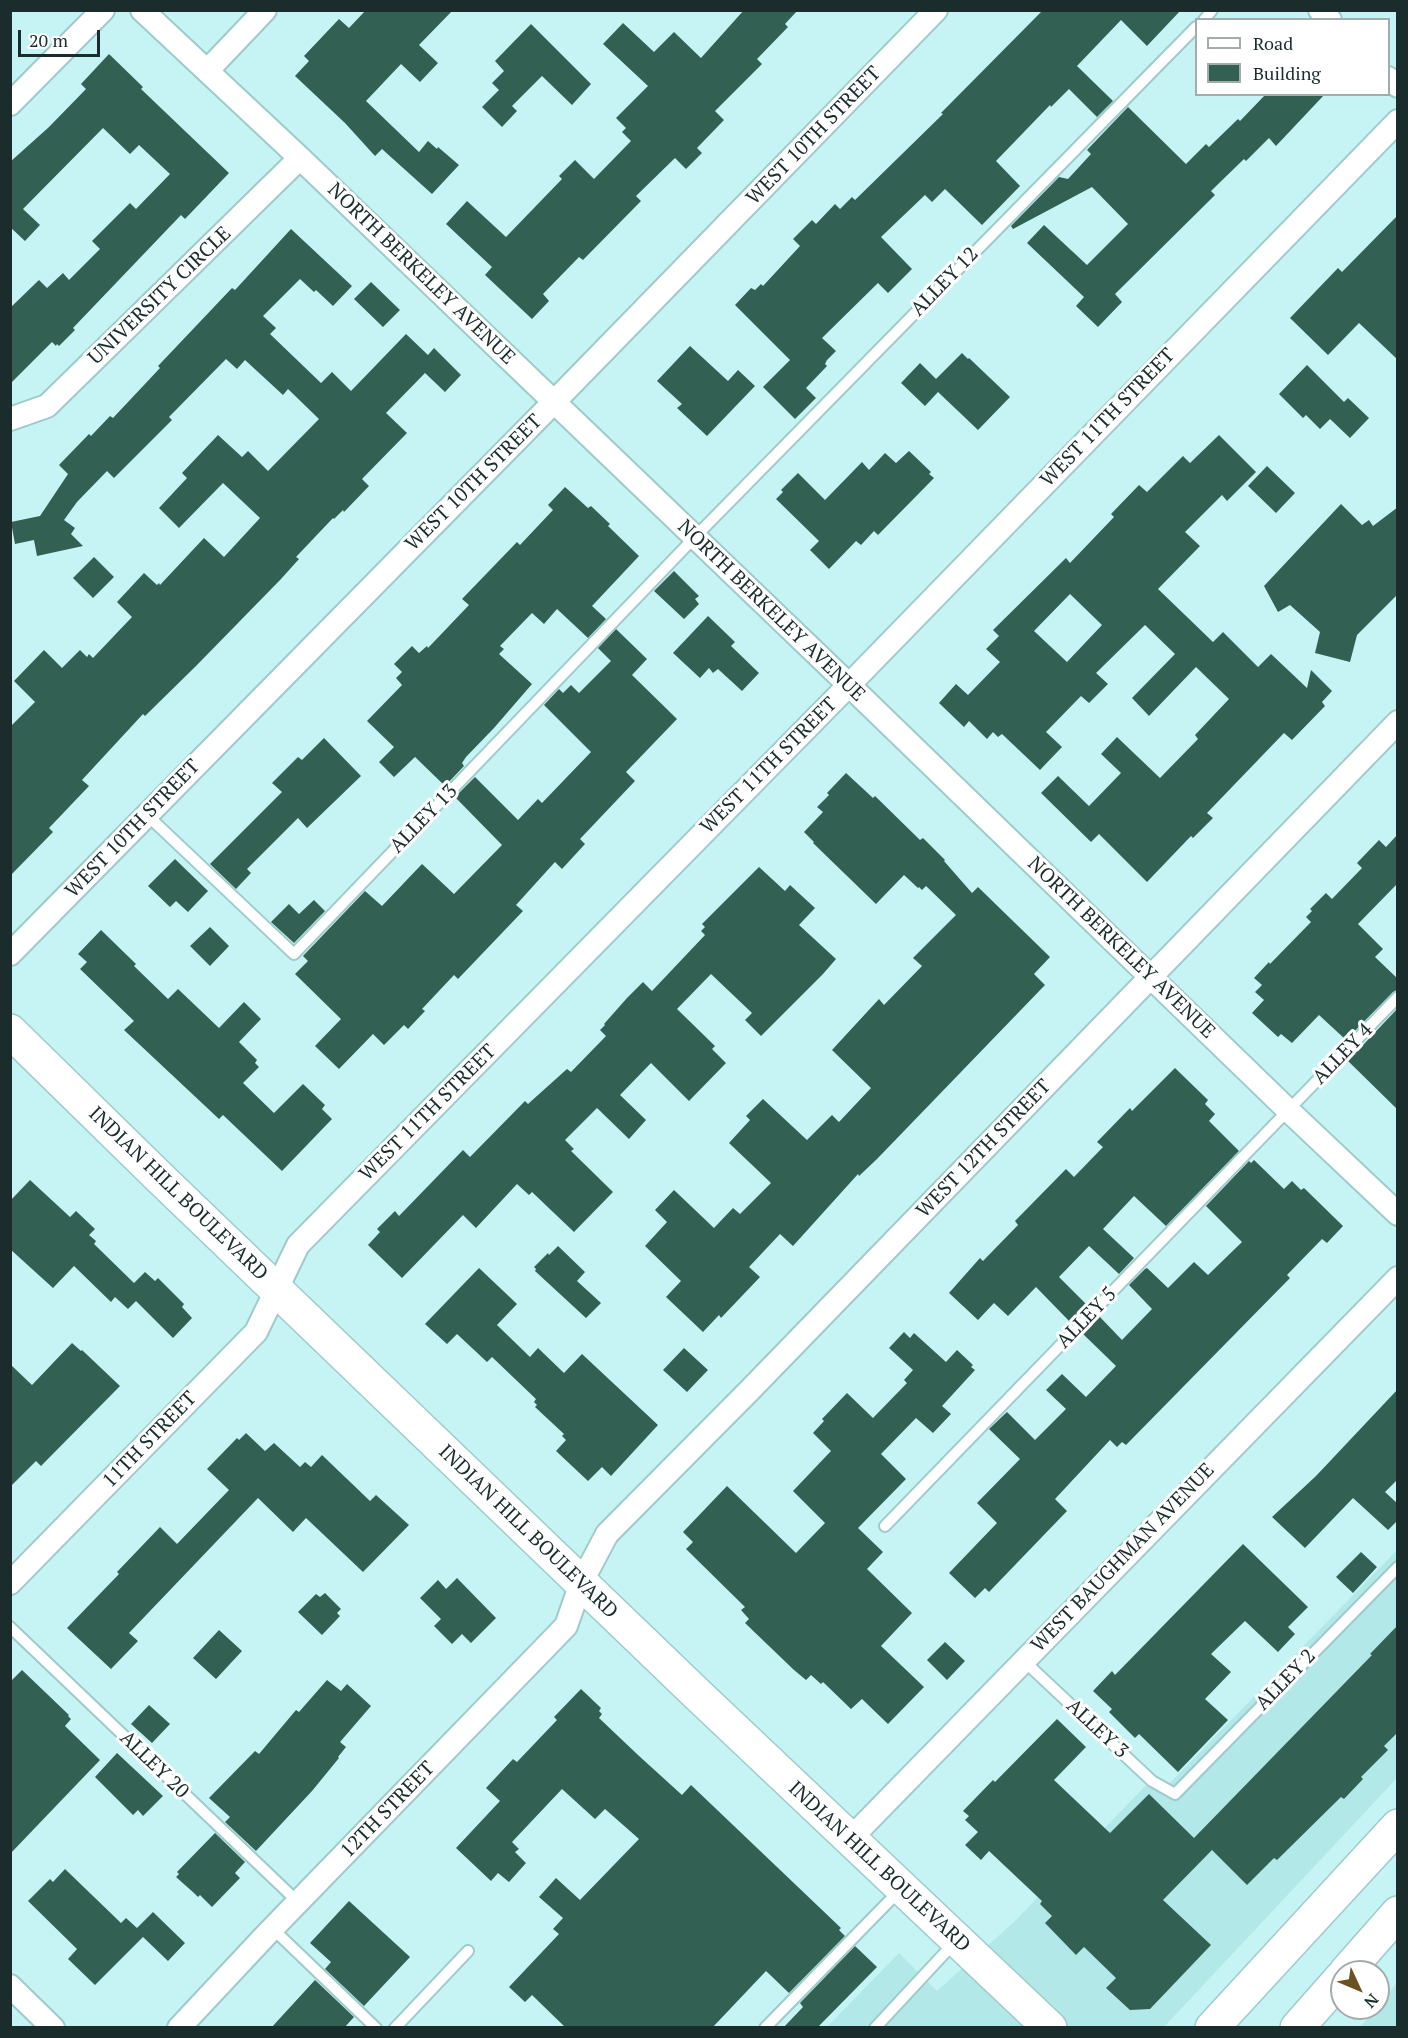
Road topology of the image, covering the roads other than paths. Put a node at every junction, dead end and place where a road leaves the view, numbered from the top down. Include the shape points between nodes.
1 (104, 10) edge
2 (142, 10) edge
3 (265, 10) edge
4 (936, 10) edge
5 (1195, 29) edge
6 (207, 71) junction
7 (10, 104) edge
8 (1398, 121) edge
9 (300, 158) junction
10 (554, 402) junction
11 (10, 419) edge
12 (694, 538) junction
13 (849, 685) junction
14 (1398, 722) edge
15 (147, 815) junction
16 (10, 954) edge
17 (1151, 976) junction
18 (1398, 997) edge
19 (10, 1031) edge
20 (1289, 1111) junction
21 (1398, 1214) edge
22 (1398, 1278) edge
23 (277, 1289) junction
24 (885, 1526) dead end
25 (1398, 1567) edge
26 (10, 1583) edge
27 (581, 1583) junction
28 (10, 1627) edge
29 (1023, 1660) junction
30 (1175, 1794) joint
31 (1398, 1826) edge
32 (850, 1839) junction
33 (902, 1888) junction
34 (298, 1902) junction
35 (1398, 1913) edge
36 (273, 1928) junction
37 (957, 1940) junction
38 (468, 1951) dead end
39 (1357, 1960) edge
40 (10, 1986) edge
41 (1330, 1991) edge
42 (53, 2028) edge
43 (179, 2028) edge
44 (376, 2028) edge
45 (395, 2028) edge
46 (765, 2028) edge
47 (874, 2028) edge
48 (1050, 2028) edge
49 (1212, 2028) edge
50 (1297, 2028) edge

1 - 7 street
2 - 6 street, NORTH BERKELEY AVENUE
3 - 6 street
4 - 10 street, WEST 10TH STREET
5 - 12 lane, ALLEY 12
6 - 9 street, NORTH BERKELEY AVENUE
8 - 13 street, WEST 11TH STREET
9 - 10 street, NORTH BERKELEY AVENUE
9 - 11 street, UNIVERSITY CIRCLE via 47,406
10 - 12 street, NORTH BERKELEY AVENUE
10 - 15 street, WEST 10TH STREET
12 - 13 street, NORTH BERKELEY AVENUE
12 - 15 lane, ALLEY 13 via 294,954
13 - 17 street, NORTH BERKELEY AVENUE
13 - 23 street, WEST 11TH STREET via 298,1245
14 - 17 street, WEST 12TH STREET
15 - 16 street, WEST 10TH STREET
17 - 20 street, NORTH BERKELEY AVENUE
17 - 27 street, WEST 12TH STREET via 608,1534
18 - 20 lane, ALLEY 4
19 - 23 main road, INDIAN HILL BOULEVARD
20 - 21 street, NORTH BERKELEY AVENUE
20 - 24 lane, ALLEY 5
22 - 29 street, WEST BAUGHMAN AVENUE
23 - 26 street, 11TH STREET via 256,1332
23 - 27 main road, INDIAN HILL BOULEVARD
25 - 30 lane, ALLEY 2
27 - 32 main road, INDIAN HILL BOULEVARD
27 - 34 street, 12TH STREET via 566,1626
28 - 34 lane, ALLEY 20
29 - 30 lane, ALLEY 3 via 1152,1781
29 - 32 street, WEST BAUGHMAN AVENUE
31 - 49 main road
32 - 33 main road, INDIAN HILL BOULEVARD
33 - 37 main road, INDIAN HILL BOULEVARD
33 - 46 lane
34 - 36 street, 12TH STREET
35 - 39 main road
36 - 43 street, 12TH STREET
36 - 44 lane
37 - 47 lane
37 - 48 main road, INDIAN HILL BOULEVARD
38 - 45 lane
40 - 42 street
41 - 50 main road

